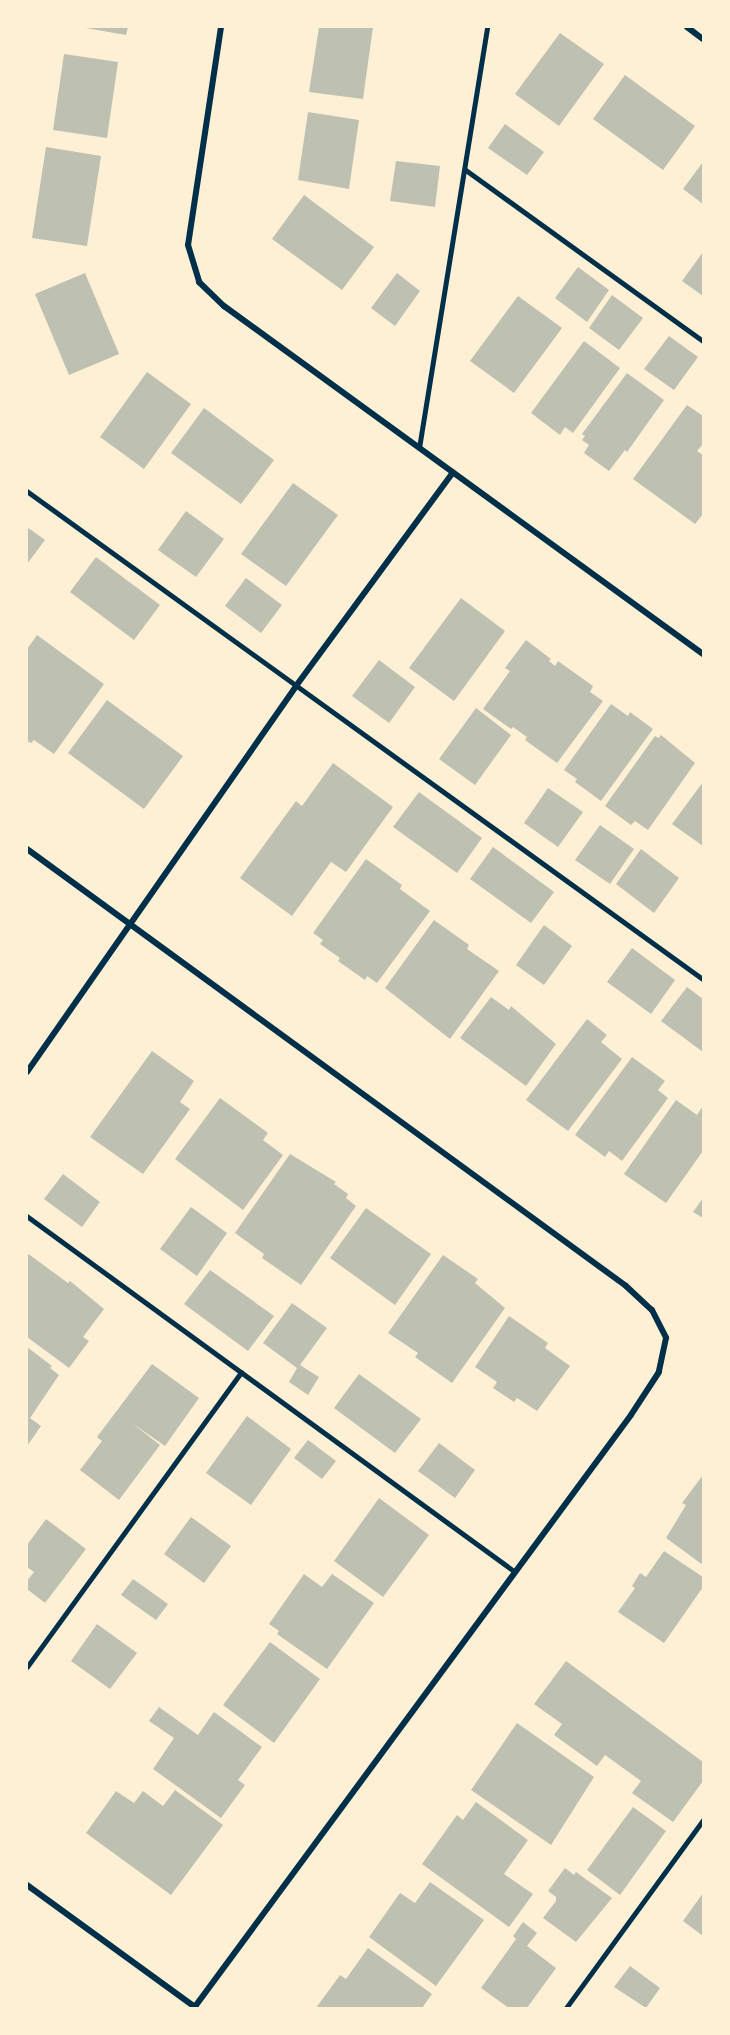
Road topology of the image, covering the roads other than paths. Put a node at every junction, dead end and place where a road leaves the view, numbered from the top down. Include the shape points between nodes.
1 (221, 27) edge
2 (487, 27) edge
3 (687, 27) edge
4 (703, 39) edge
5 (466, 170) junction
6 (703, 341) edge
7 (419, 449) junction
8 (453, 472) junction
9 (27, 491) edge
10 (703, 654) edge
11 (296, 686) junction
12 (27, 849) edge
13 (130, 924) junction
14 (703, 979) edge
15 (27, 1071) edge
16 (27, 1216) edge
17 (241, 1372) junction
18 (514, 1571) junction
19 (27, 1667) edge
20 (703, 1820) edge
21 (27, 1885) edge
22 (195, 2007) edge
23 (566, 2008) edge

1 - 7 street via 188,245 199,282 224,306
2 - 5 lane
3 - 4 street
5 - 6 lane
5 - 7 lane
7 - 8 street
8 - 10 street
8 - 11 street
9 - 11 lane
11 - 13 street
11 - 14 lane
12 - 13 street
13 - 15 street
13 - 18 street via 626,1286 651,1310 666,1338 659,1372
16 - 17 lane
17 - 18 lane
17 - 19 lane
18 - 22 street
20 - 23 lane
21 - 22 street

